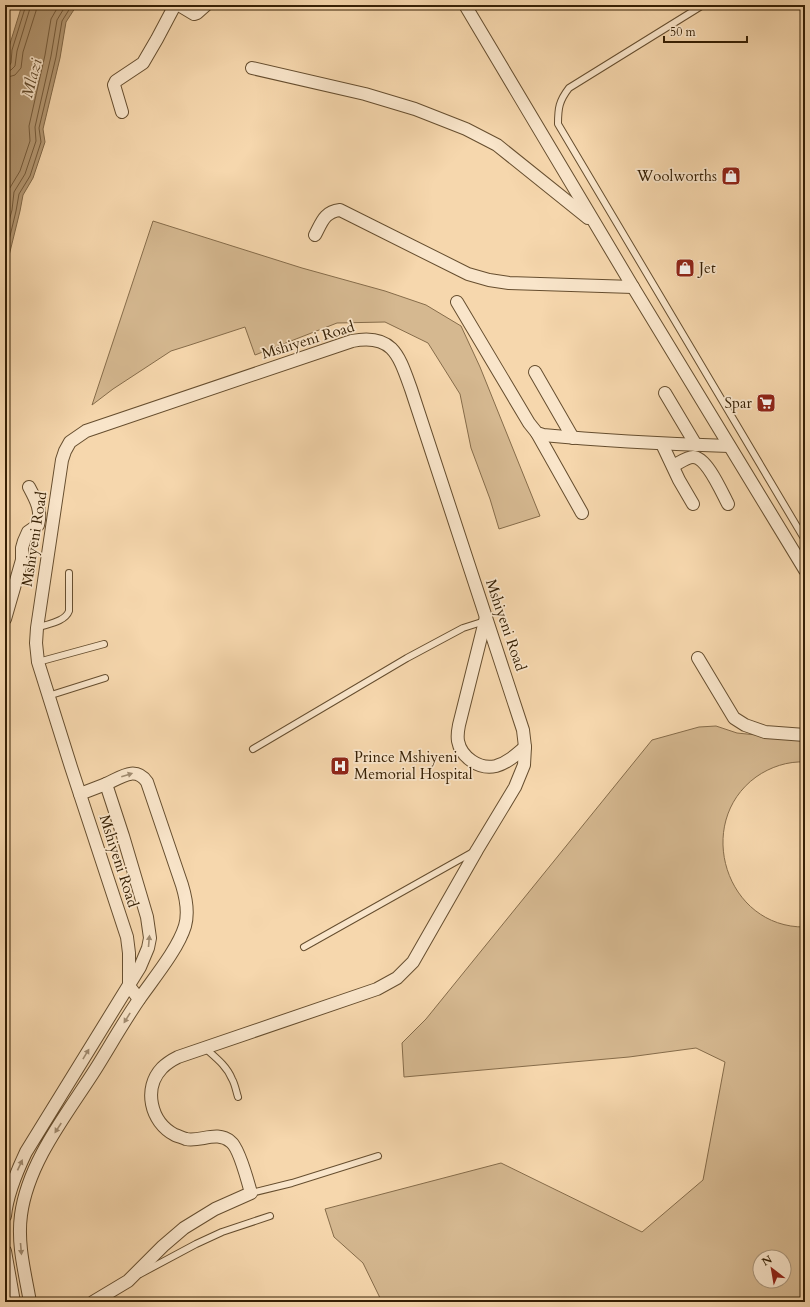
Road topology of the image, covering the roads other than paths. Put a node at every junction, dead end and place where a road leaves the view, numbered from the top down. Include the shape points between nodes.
1 (175, 5) edge
2 (179, 5) edge
3 (206, 5) edge
4 (465, 5) edge
5 (703, 5) edge
6 (252, 68) dead end
7 (122, 112) dead end
8 (595, 224) junction
9 (315, 235) dead end
10 (633, 287) junction
11 (457, 302) dead end
12 (535, 372) dead end
13 (665, 393) dead end
14 (537, 433) junction
15 (573, 438) junction
16 (662, 444) junction
17 (696, 445) junction
18 (729, 446) junction
19 (673, 466) junction
20 (29, 487) dead end
21 (693, 504) dead end
22 (728, 504) dead end
23 (582, 513) dead end
24 (805, 540) edge
25 (805, 570) edge
26 (69, 573) dead end
27 (5, 619) edge
28 (485, 619) junction
29 (37, 628) junction
30 (104, 644) dead end
31 (698, 658) dead end
32 (38, 662) junction
33 (105, 678) dead end
34 (48, 696) junction
35 (805, 735) edge
36 (525, 747) junction
37 (253, 749) dead end
38 (106, 784) junction
39 (80, 794) junction
40 (477, 850) junction
41 (304, 947) dead end
42 (129, 986) junction
43 (139, 999) junction
44 (205, 1048) junction
45 (238, 1097) dead end
46 (378, 1156) dead end
47 (251, 1193) junction
48 (5, 1216) edge
49 (270, 1216) dead end
50 (5, 1251) edge
51 (128, 1281) junction
52 (14, 1302) edge
53 (30, 1302) edge
54 (93, 1302) edge

1 - 7 street via 143,63 114,85
2 - 3 street via 194,14
4 - 8 street
5 - 24 lane via 569,88 561,98 558,124
6 - 8 street via 365,94 415,109 466,129 497,145
8 - 10 street
9 - 10 street via 324,216 331,211 340,210 468,274 488,280
10 - 18 street
11 - 14 street
12 - 15 street
13 - 17 street
14 - 15 street
14 - 23 street
15 - 16 street
16 - 17 street
16 - 19 street
17 - 18 street
18 - 25 street
19 - 21 street
19 - 22 street via 689,458 700,459
20 - 27 street via 38,504 40,517 38,525 28,532 24,541 22,560
26 - 29 lane via 68,614
28 - 29 street, Mshiyeni Road via 401,361 390,347 382,342 363,339 172,401 86,431 77,437 68,447 62,460
28 - 36 street, Mshiyeni Road via 523,730
28 - 36 street via 459,725 458,742 472,762 490,767 506,761
28 - 37 lane via 413,654
29 - 32 street, Mshiyeni Road
30 - 32 lane
31 - 35 street via 734,718 765,732
32 - 34 street, Mshiyeni Road
33 - 34 lane
34 - 39 street, Mshiyeni Road
36 - 40 street, Mshiyeni Road via 524,765 515,786
38 - 39 street
42 -> 38 street via 145,957 150,938 149,928
38 -> 43 street via 132,773 140,775 147,782 186,900 187,918 181,936
39 - 42 street, Mshiyeni Road via 127,937
40 - 41 lane
40 - 44 street, Mshiyeni Road via 413,962 398,978 377,989
42 - 43 street
48 -> 42 street via 10,1193 26,1152
43 -> 53 street via 52,1137 36,1166 27,1190 20,1232
44 - 45 lane via 228,1071
44 - 47 street, Mshiyeni Road via 178,1057 162,1068 152,1084 151,1106 165,1128 175,1135 188,1139 222,1137 231,1142 237,1150
46 - 47 lane
47 - 51 street via 215,1209 184,1228
49 - 51 lane via 222,1232
50 - 52 street
51 - 54 street

